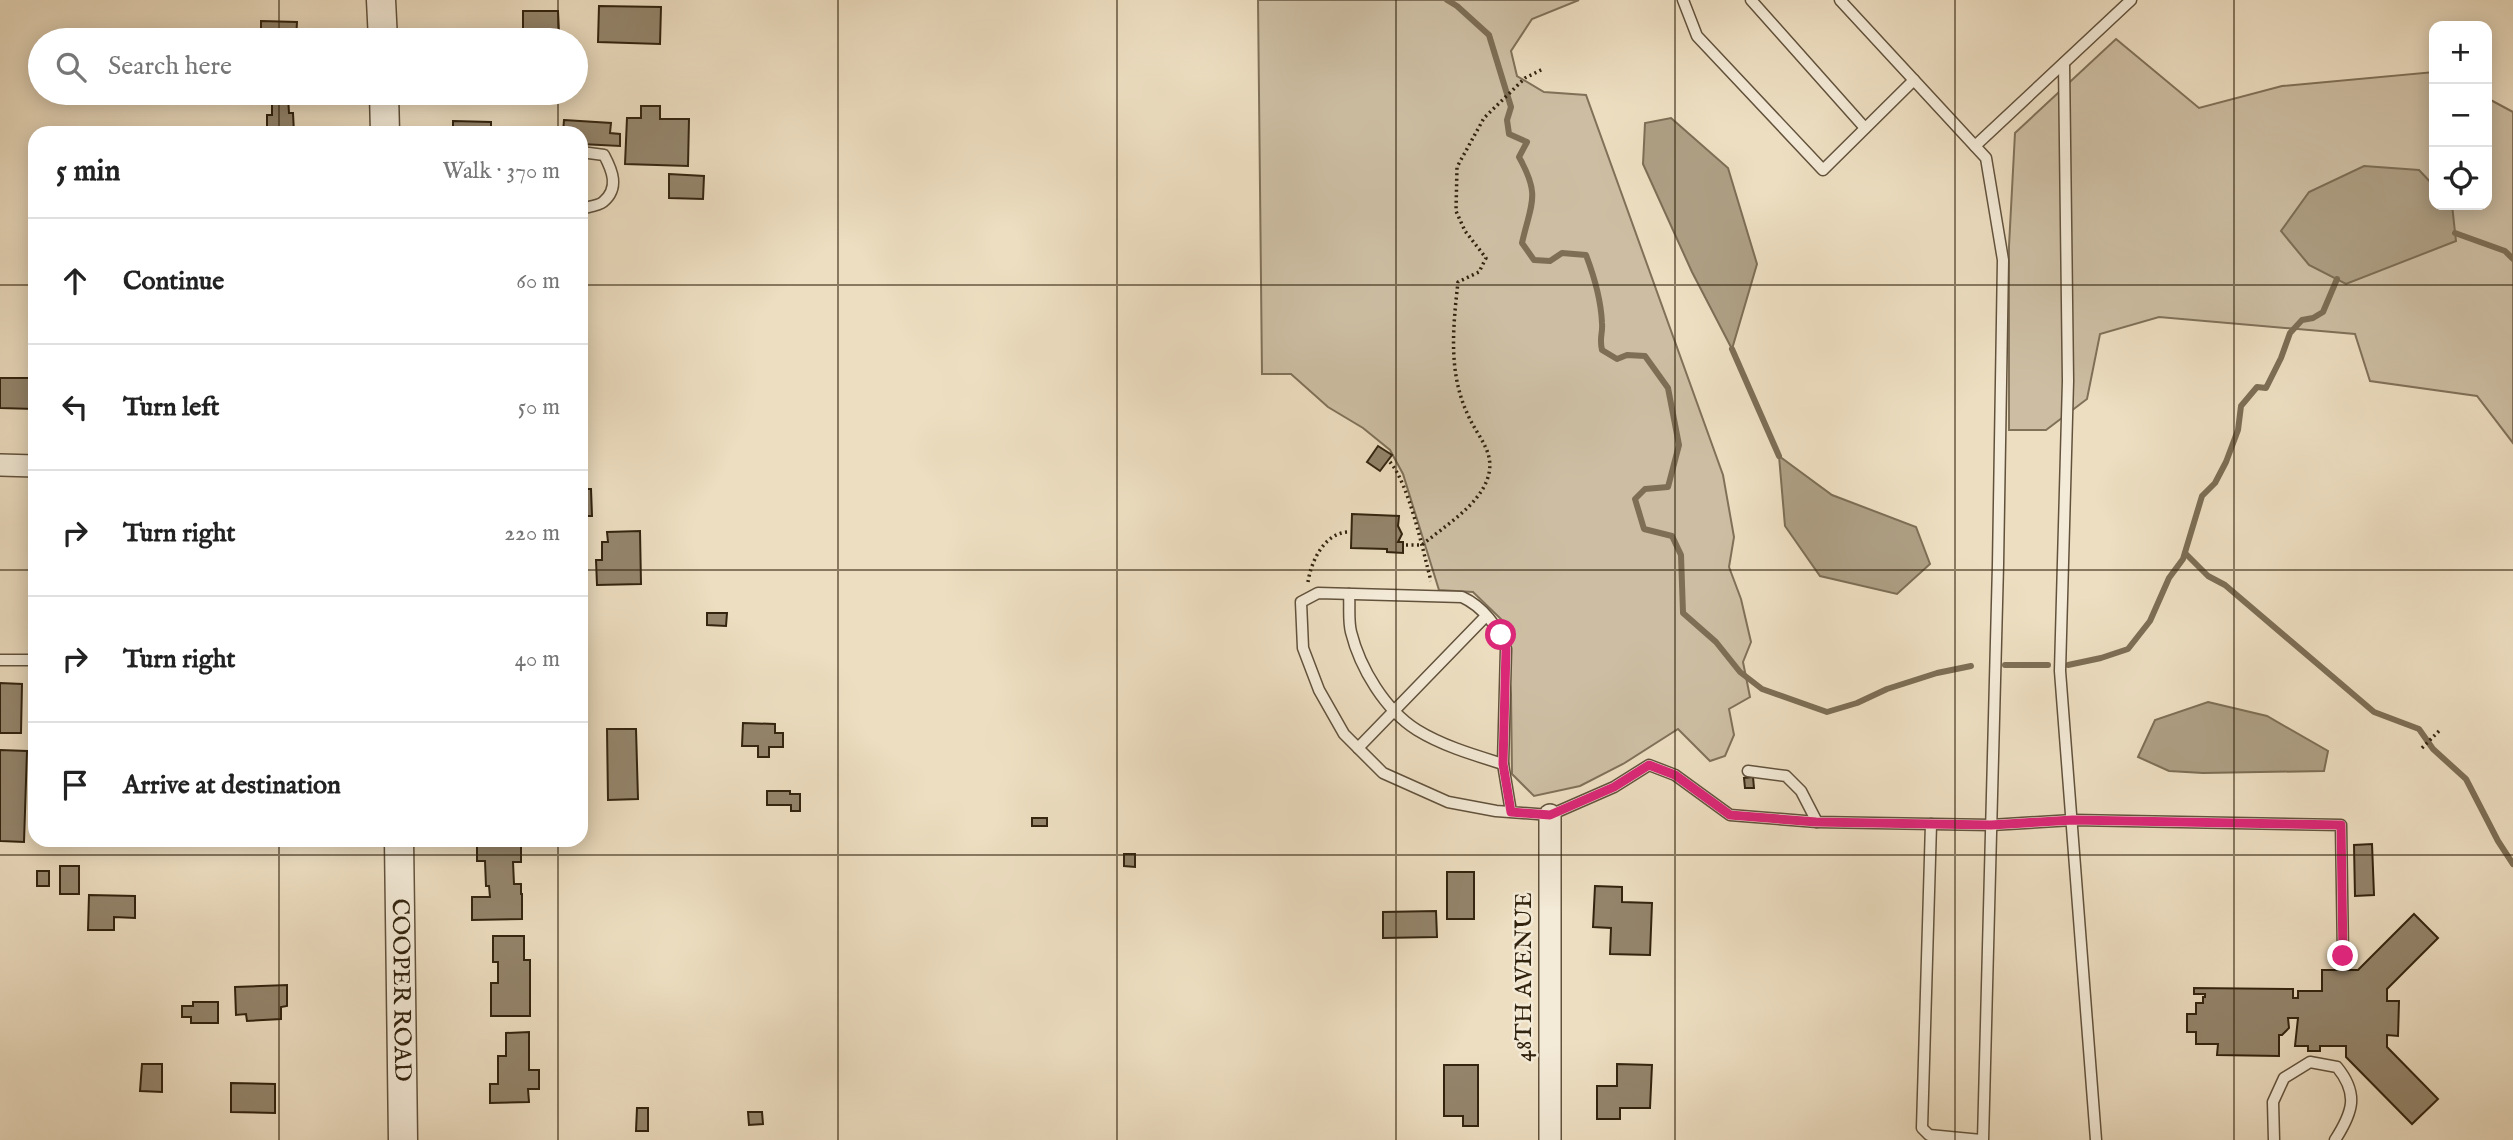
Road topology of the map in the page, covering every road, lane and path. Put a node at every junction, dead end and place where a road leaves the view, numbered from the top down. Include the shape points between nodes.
1 (382, 0) edge
2 (1682, 0) edge
3 (1751, 0) edge
4 (1840, 0) edge
5 (2131, 0) edge
6 (383, 28) edge
7 (2064, 63) junction
8 (1543, 69) dead end
9 (1913, 80) junction
10 (384, 105) edge
11 (385, 126) edge
12 (1865, 128) junction
13 (1975, 146) junction
14 (588, 153) edge
15 (588, 207) edge
16 (1390, 462) dead end
17 (0, 465) edge
18 (28, 466) edge
19 (1349, 532) dead end
20 (1406, 545) dead end
21 (1422, 545) junction
22 (1349, 594) junction
23 (1434, 596) junction
24 (1307, 599) junction
25 (1486, 616) junction
26 (0, 660) edge
27 (28, 660) edge
28 (1395, 710) junction
29 (2441, 729) dead end
30 (1358, 748) junction
31 (2422, 748) dead end
32 (1503, 764) junction
33 (1748, 771) dead end
34 (1511, 812) junction
35 (1550, 815) junction
36 (2073, 820) junction
37 (1816, 822) junction
38 (1931, 824) junction
39 (1991, 825) junction
40 (399, 847) edge
41 (2343, 956) dead end
42 (403, 1140) edge
43 (1550, 1140) edge
44 (1982, 1140) edge
45 (2096, 1140) edge
46 (2274, 1140) edge
47 (2335, 1140) edge

1 - 6 street
2 - 12 lane via 1697,36 1823,170
3 - 12 lane
4 - 9 lane
5 - 7 lane
7 - 13 lane
7 - 36 lane via 2068,381 2060,671
8 - 21 path via 1525,78 1484,118 1457,167 1456,211 1465,232 1486,258 1479,272 1458,282 1453,365 1467,415 1486,444 1490,463 1486,481 1471,503
9 - 12 lane
9 - 13 lane
10 - 11 street
13 - 39 lane via 1986,158 2003,260
14 - 15 lane via 604,155 613,171 613,188 603,202
16 - 21 path via 1398,471
17 - 18 street
19 - 24 path via 1331,537 1319,551 1309,572
20 - 21 path
21 - 23 path
22 - 23 lane
22 - 24 lane via 1318,593
22 - 28 lane via 1351,631 1365,668
23 - 25 lane via 1462,597
24 - 30 lane via 1301,602 1303,648 1319,690 1344,734
25 - 28 lane
25 - 32 lane via 1506,649
26 - 27 lane
28 - 30 lane
28 - 32 lane via 1416,729
29 - 31 path
30 - 34 lane via 1383,773 1448,802
32 - 34 lane
33 - 37 lane via 1786,776 1801,791
34 - 35 lane
35 - 37 lane via 1614,787 1649,765 1675,775 1730,815
35 - 43 street, 48TH AVENUE
36 - 39 lane
36 - 41 lane via 2341,825
36 - 45 lane
37 - 38 lane
38 - 39 lane
38 - 44 lane via 1922,1128 1929,1135
39 - 44 lane
40 - 42 street, COOPER ROAD
46 - 47 lane via 2273,1102 2284,1078 2310,1062 2337,1067 2348,1080 2352,1100 2348,1120

